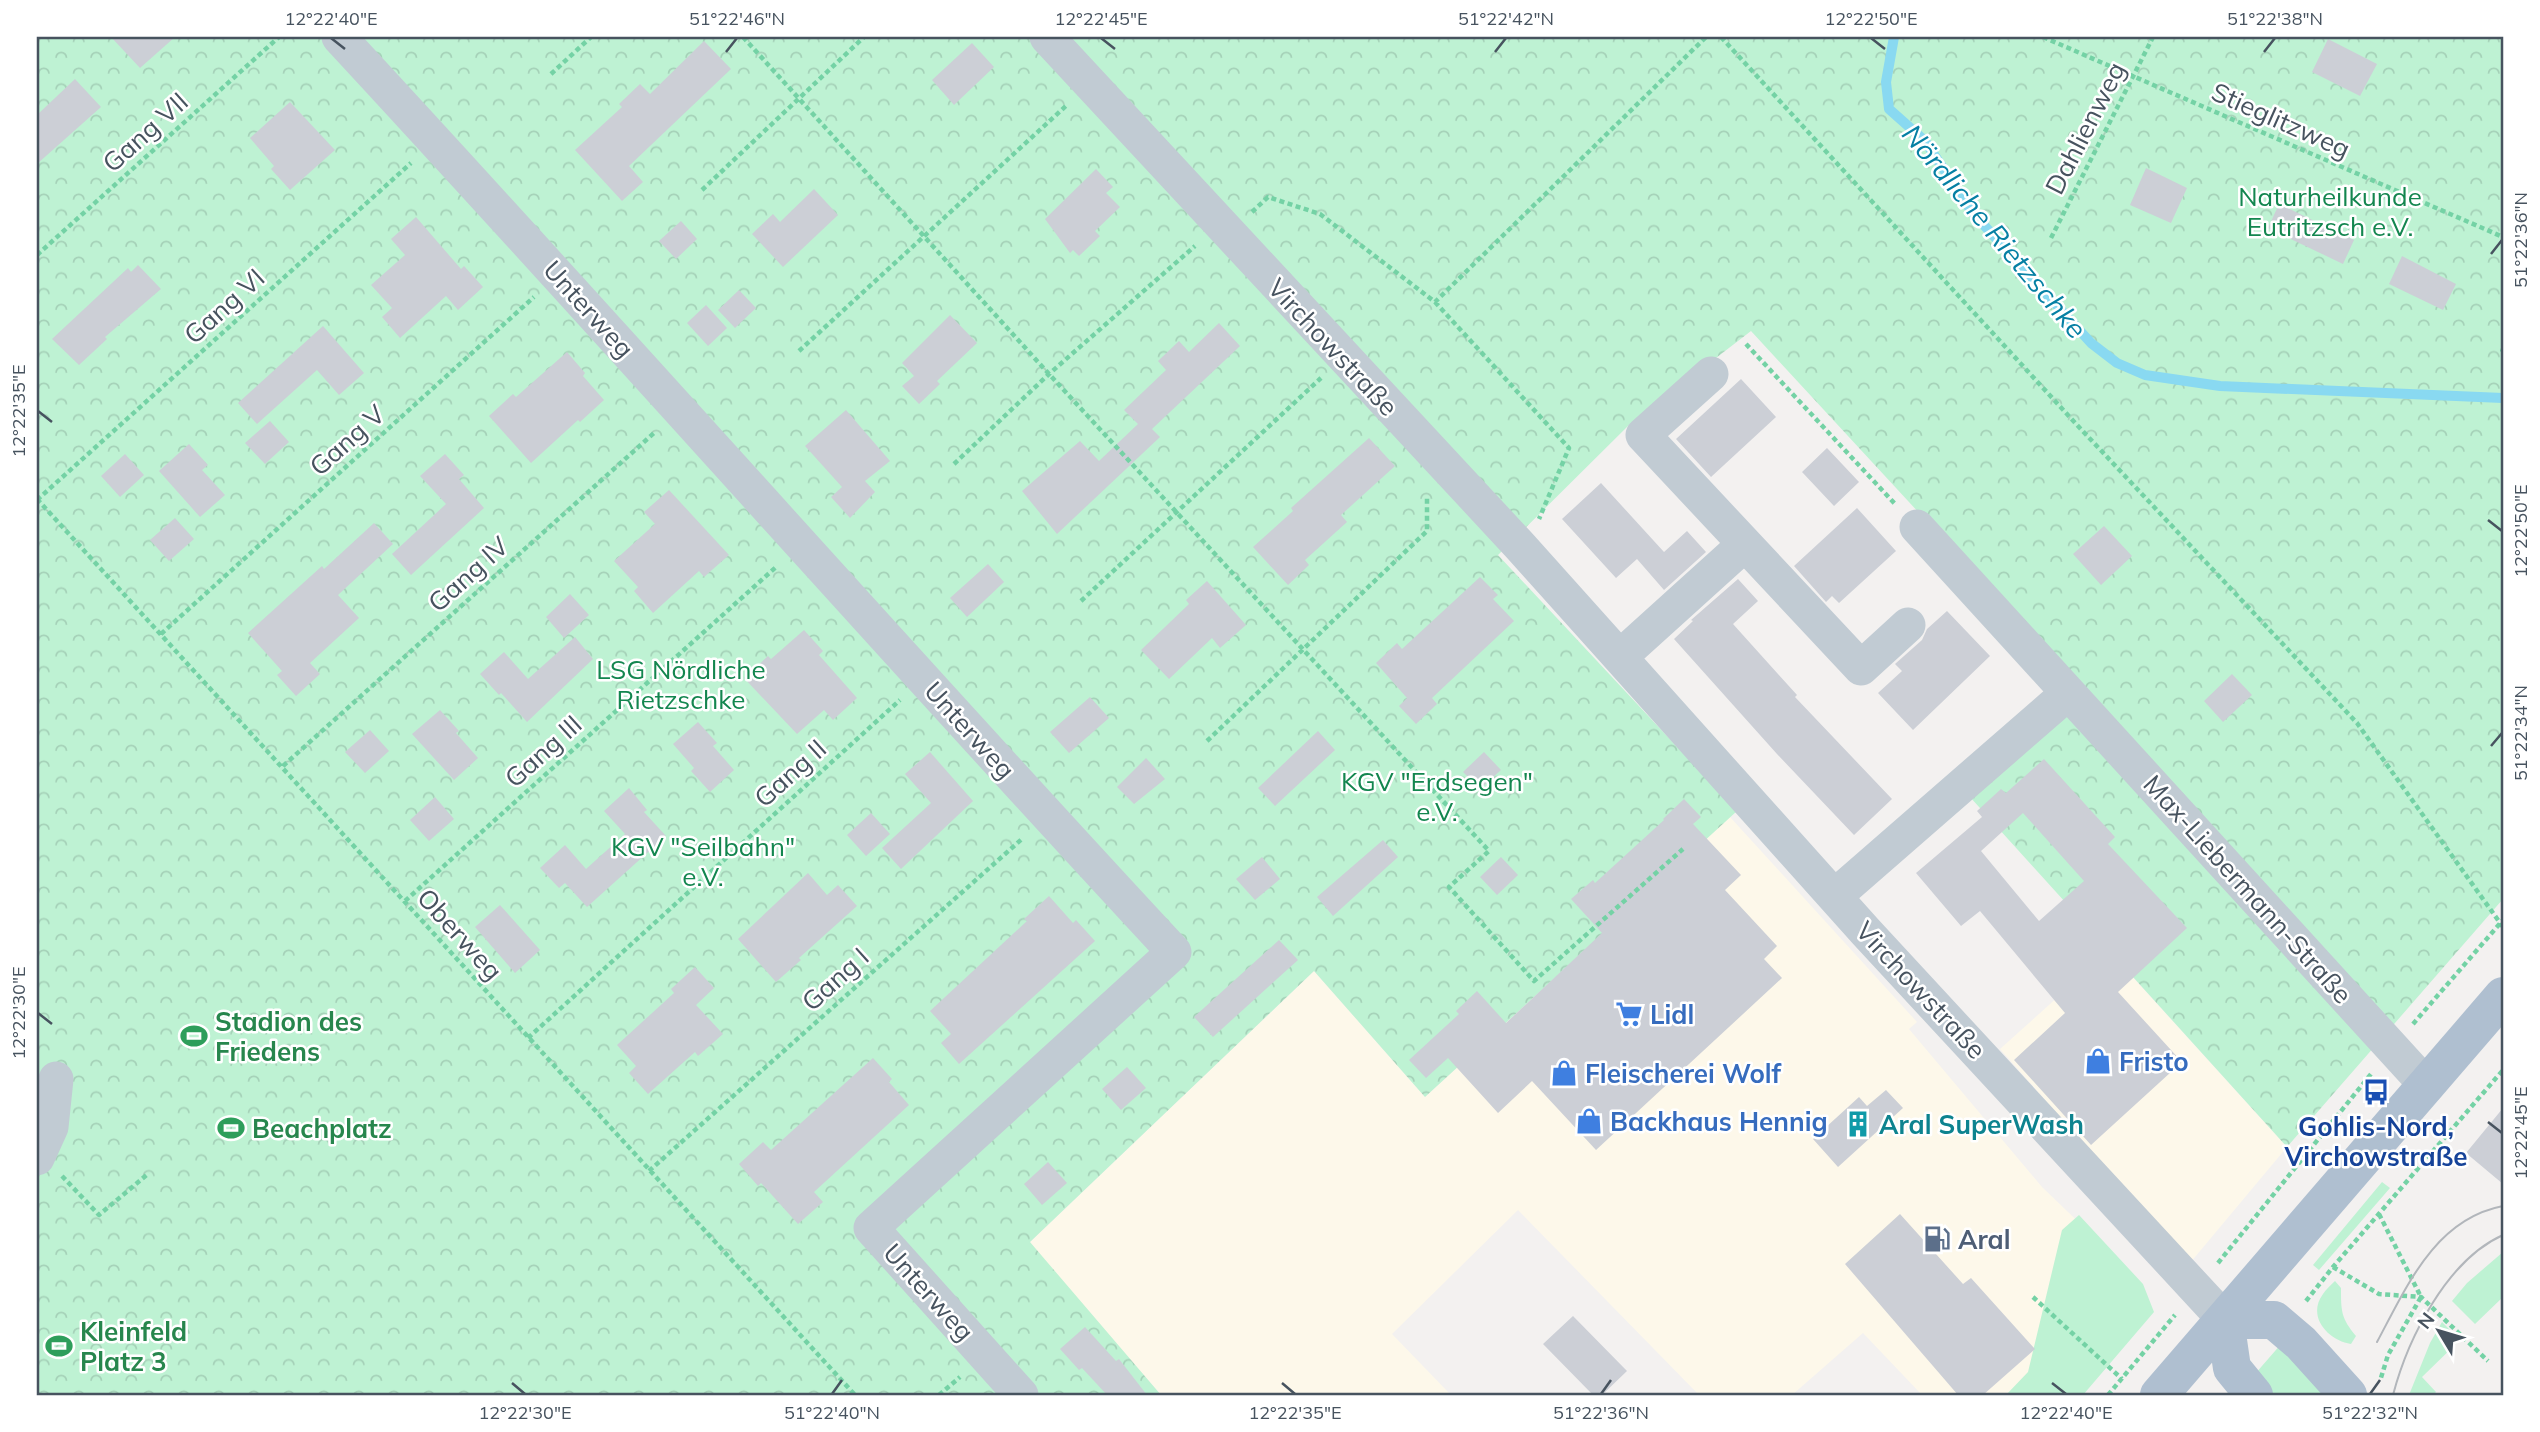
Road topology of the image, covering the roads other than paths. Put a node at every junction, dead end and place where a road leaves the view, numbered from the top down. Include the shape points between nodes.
1 (340, 37) edge
2 (1046, 37) edge
3 (1711, 374) dead end
4 (1917, 527) road end
5 (1745, 544) junction
6 (1908, 625) dead end
7 (1620, 656) junction
8 (2068, 693) junction
9 (1835, 896) junction
10 (2498, 1012) edge
11 (56, 1079) dead end
12 (2427, 1086) junction
13 (46, 1163) edge
14 (2225, 1320) junction
15 (2363, 1390) edge
16 (1021, 1395) edge
17 (2159, 1395) edge
18 (2254, 1395) edge

1 - 16 street, Unterweg via 1174,952 871,1228
2 - 7 street, Virchowstraße via 1214,237 1426,447
3 - 5 street via 1643,435
4 - 8 street, Max-Liebermann-Straße
5 - 6 street via 1861,668
5 - 7 street
7 - 9 street, Virchowstraße
8 - 9 street
8 - 12 street, Max-Liebermann-Straße
9 - 14 street, Virchowstraße
10 - 12 main road
11 - 13 street
12 - 14 main road
14 - 15 main road via 2274,1320
14 - 17 main road
14 - 18 main road via 2232,1368

